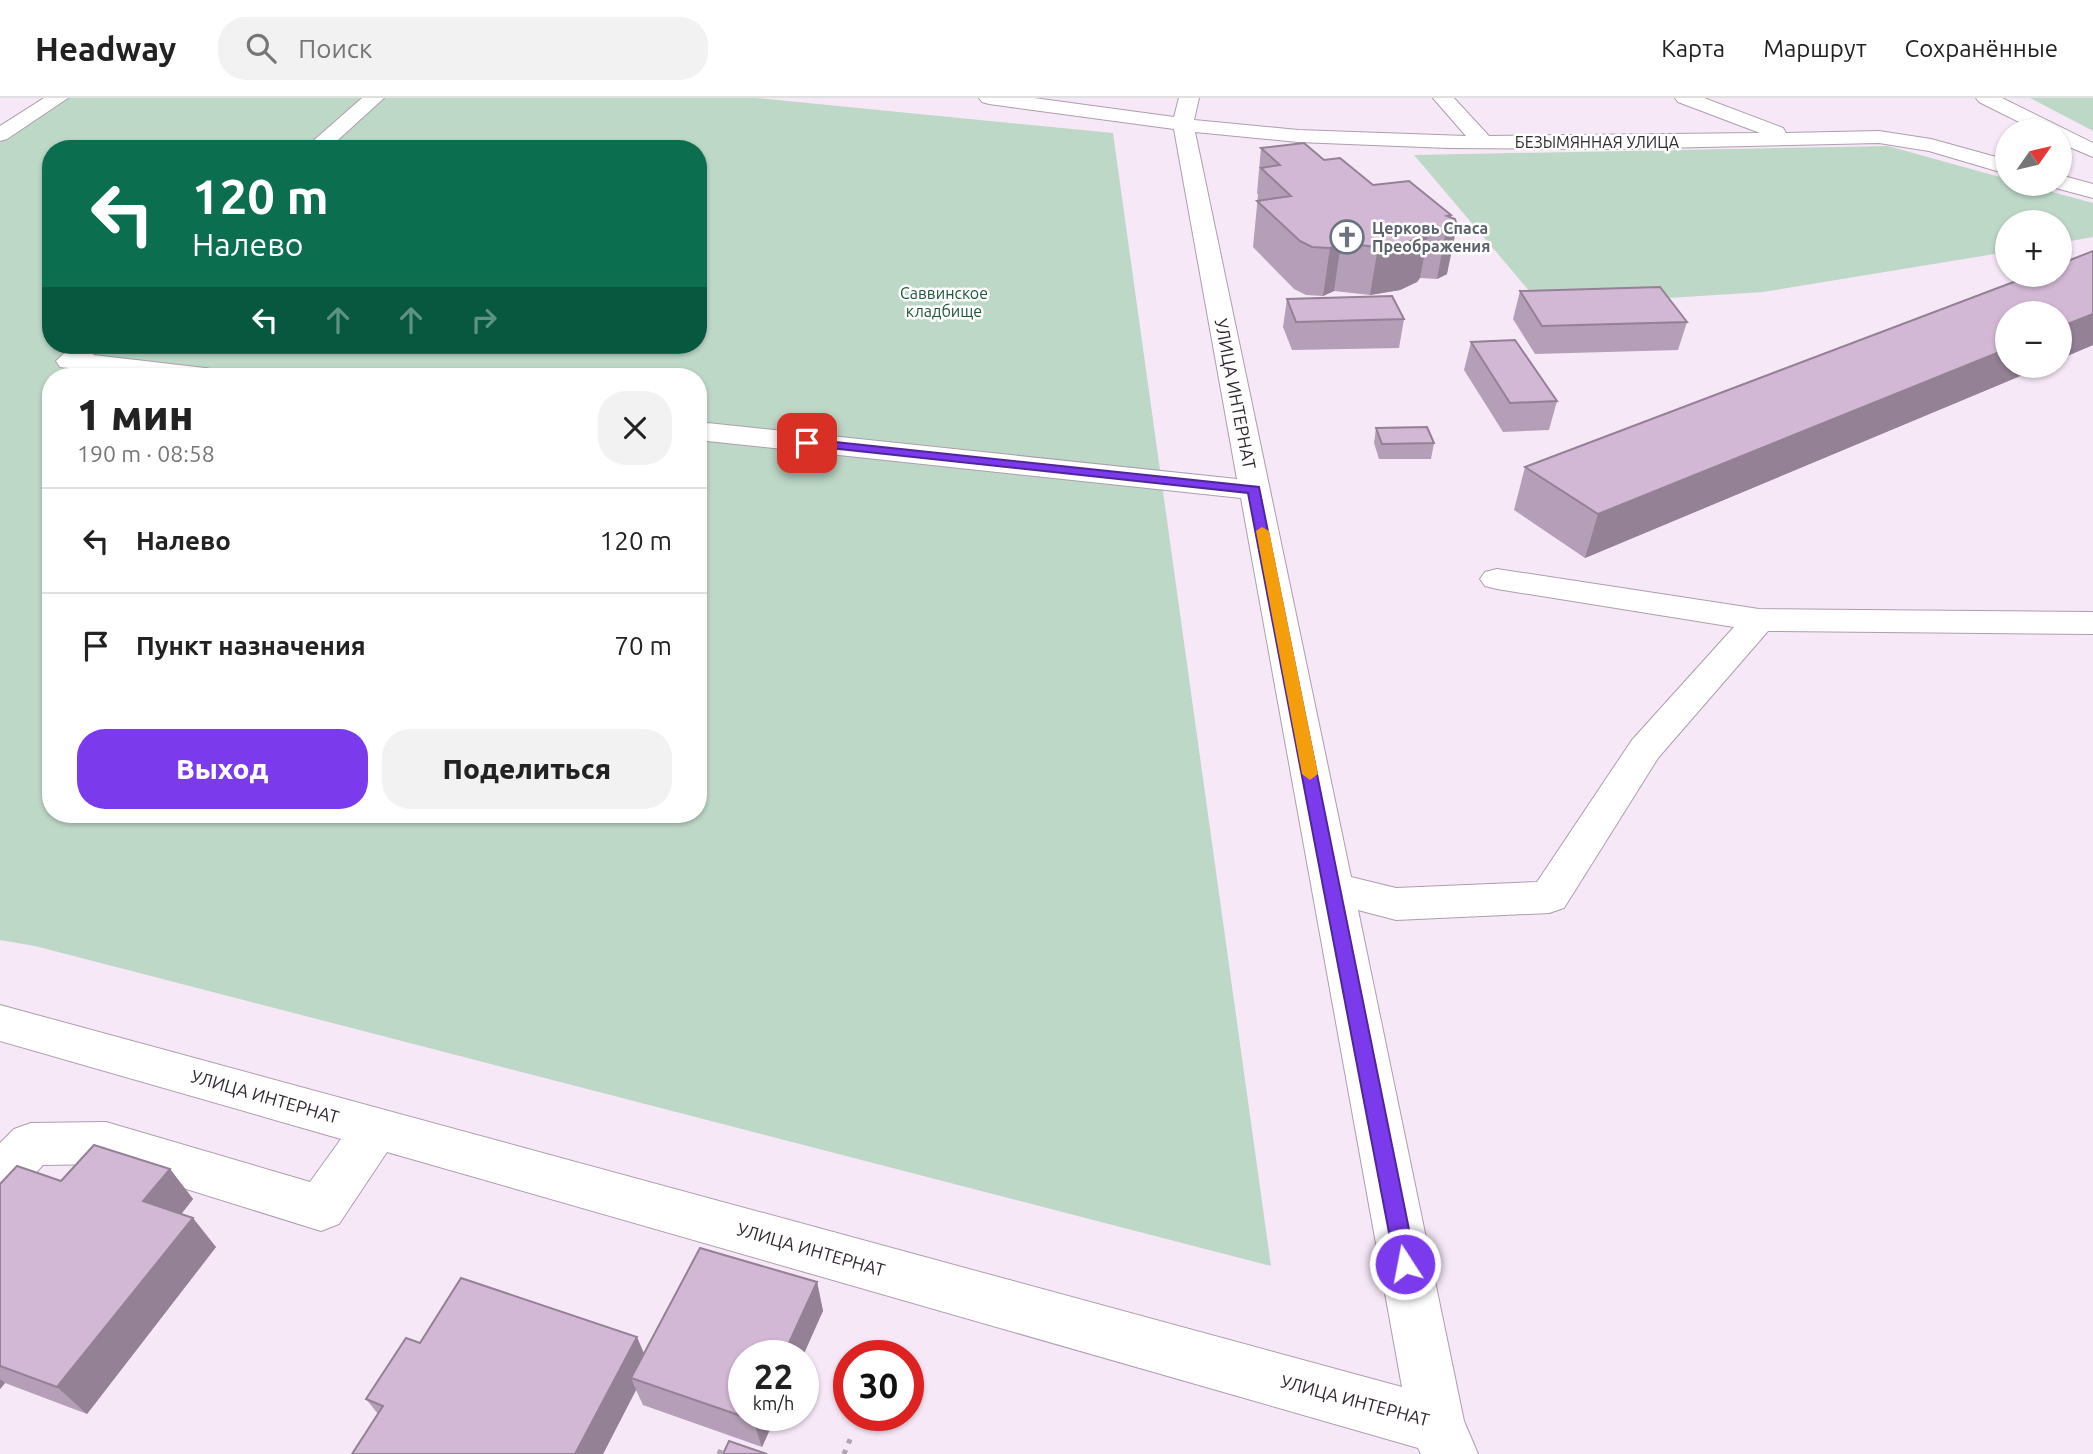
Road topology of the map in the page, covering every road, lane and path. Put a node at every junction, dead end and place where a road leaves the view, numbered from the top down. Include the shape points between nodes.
1 (58, 98) edge
2 (374, 98) edge
3 (989, 98) edge
4 (1443, 98) edge
5 (1685, 98) edge
6 (1986, 98) edge
7 (1186, 111) edge
8 (2029, 119) edge
9 (0, 135) edge
10 (1795, 138) junction
11 (325, 140) edge
12 (2072, 141) edge
13 (1483, 142) junction
14 (2093, 151) edge
15 (1995, 164) edge
16 (2072, 185) edge
17 (2093, 191) edge
18 (78, 354) edge
19 (133, 368) edge
20 (707, 431) edge
21 (1254, 490) junction
22 (1497, 579) dead end
23 (1759, 620) junction
24 (2093, 623) edge
25 (1332, 888) junction
26 (0, 1023) edge
27 (377, 1128) junction
28 (0, 1177) edge
29 (851, 1437) dead end
30 (1443, 1440) edge
31 (719, 1454) edge
32 (744, 1454) edge
33 (844, 1454) edge

1 - 9 street
2 - 11 street
3 - 7 street, БЕЗЫМЯННАЯ УЛИЦА
4 - 13 street
5 - 10 street
6 - 8 street
7 - 13 street, БЕЗЫМЯННАЯ УЛИЦА via 1298,136
7 - 21 street, УЛИЦА ИНТЕРНАТ
10 - 13 street, БЕЗЫМЯННАЯ УЛИЦА
10 - 15 street, БЕЗЫМЯННАЯ УЛИЦА via 1905,140
12 - 14 street
16 - 17 street
18 - 19 street via 70,361
20 - 21 street
21 - 25 street, УЛИЦА ИНТЕРНАТ
22 - 23 street
23 - 24 street
23 - 25 street via 1645,749 1549,897 1396,904
25 - 30 street, УЛИЦА ИНТЕРНАТ
26 - 27 street, УЛИЦА ИНТЕРНАТ
27 - 28 street via 321,1208 106,1143 31,1144
27 - 30 street, УЛИЦА ИНТЕРНАТ
29 - 33 path
31 - 32 path via 722,1447

